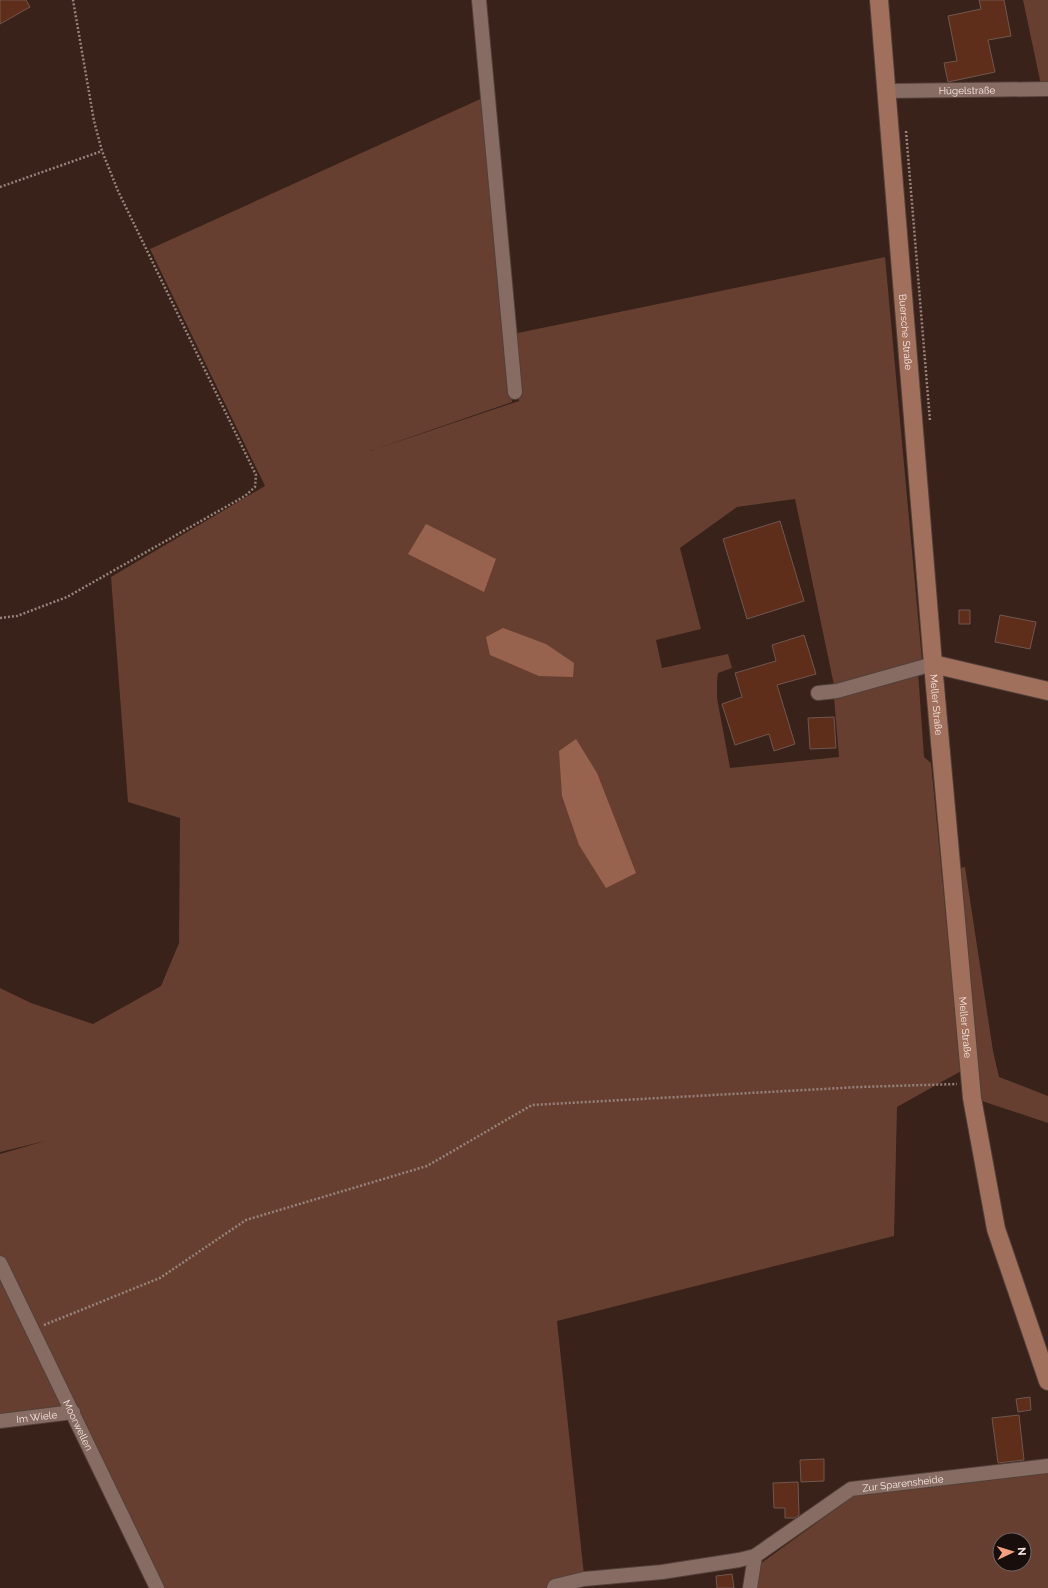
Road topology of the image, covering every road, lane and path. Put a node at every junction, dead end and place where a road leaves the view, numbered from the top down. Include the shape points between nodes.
1 (73, 0) edge
2 (480, 0) edge
3 (879, 0) edge
4 (1048, 89) edge
5 (887, 91) junction
6 (102, 151) junction
7 (0, 187) edge
8 (515, 392) dead end
9 (0, 618) edge
10 (933, 664) junction
11 (1048, 691) edge
12 (818, 693) dead end
13 (971, 1084) junction
14 (0, 1263) edge
15 (33, 1330) junction
16 (1048, 1381) edge
17 (73, 1412) junction
18 (0, 1421) edge
19 (1048, 1466) edge
20 (755, 1556) junction
21 (157, 1588) edge
22 (554, 1588) edge
23 (750, 1588) edge

1 - 6 path via 94,121
2 - 8 street
3 - 5 main road, Buersche Straße
4 - 5 street, Hügelstraße
5 - 10 main road, Buersche Straße
6 - 7 path
6 - 9 path via 118,191 256,475 255,487 245,496 67,597 17,616
10 - 11 main road
10 - 12 street via 837,691
10 - 13 main road, Meller Straße
13 - 15 path via 859,1087 532,1105 427,1166 246,1220 160,1278
13 - 16 main road, Meller Straße via 996,1229
14 - 15 street, Moorwellen
15 - 17 street, Moorwellen
17 - 18 street, Im Wiele
17 - 21 street, Moorwellen
19 - 20 street, Zur Sparensheide via 851,1489
20 - 22 street, Zur Sparensheide via 662,1572 584,1579
20 - 23 street

